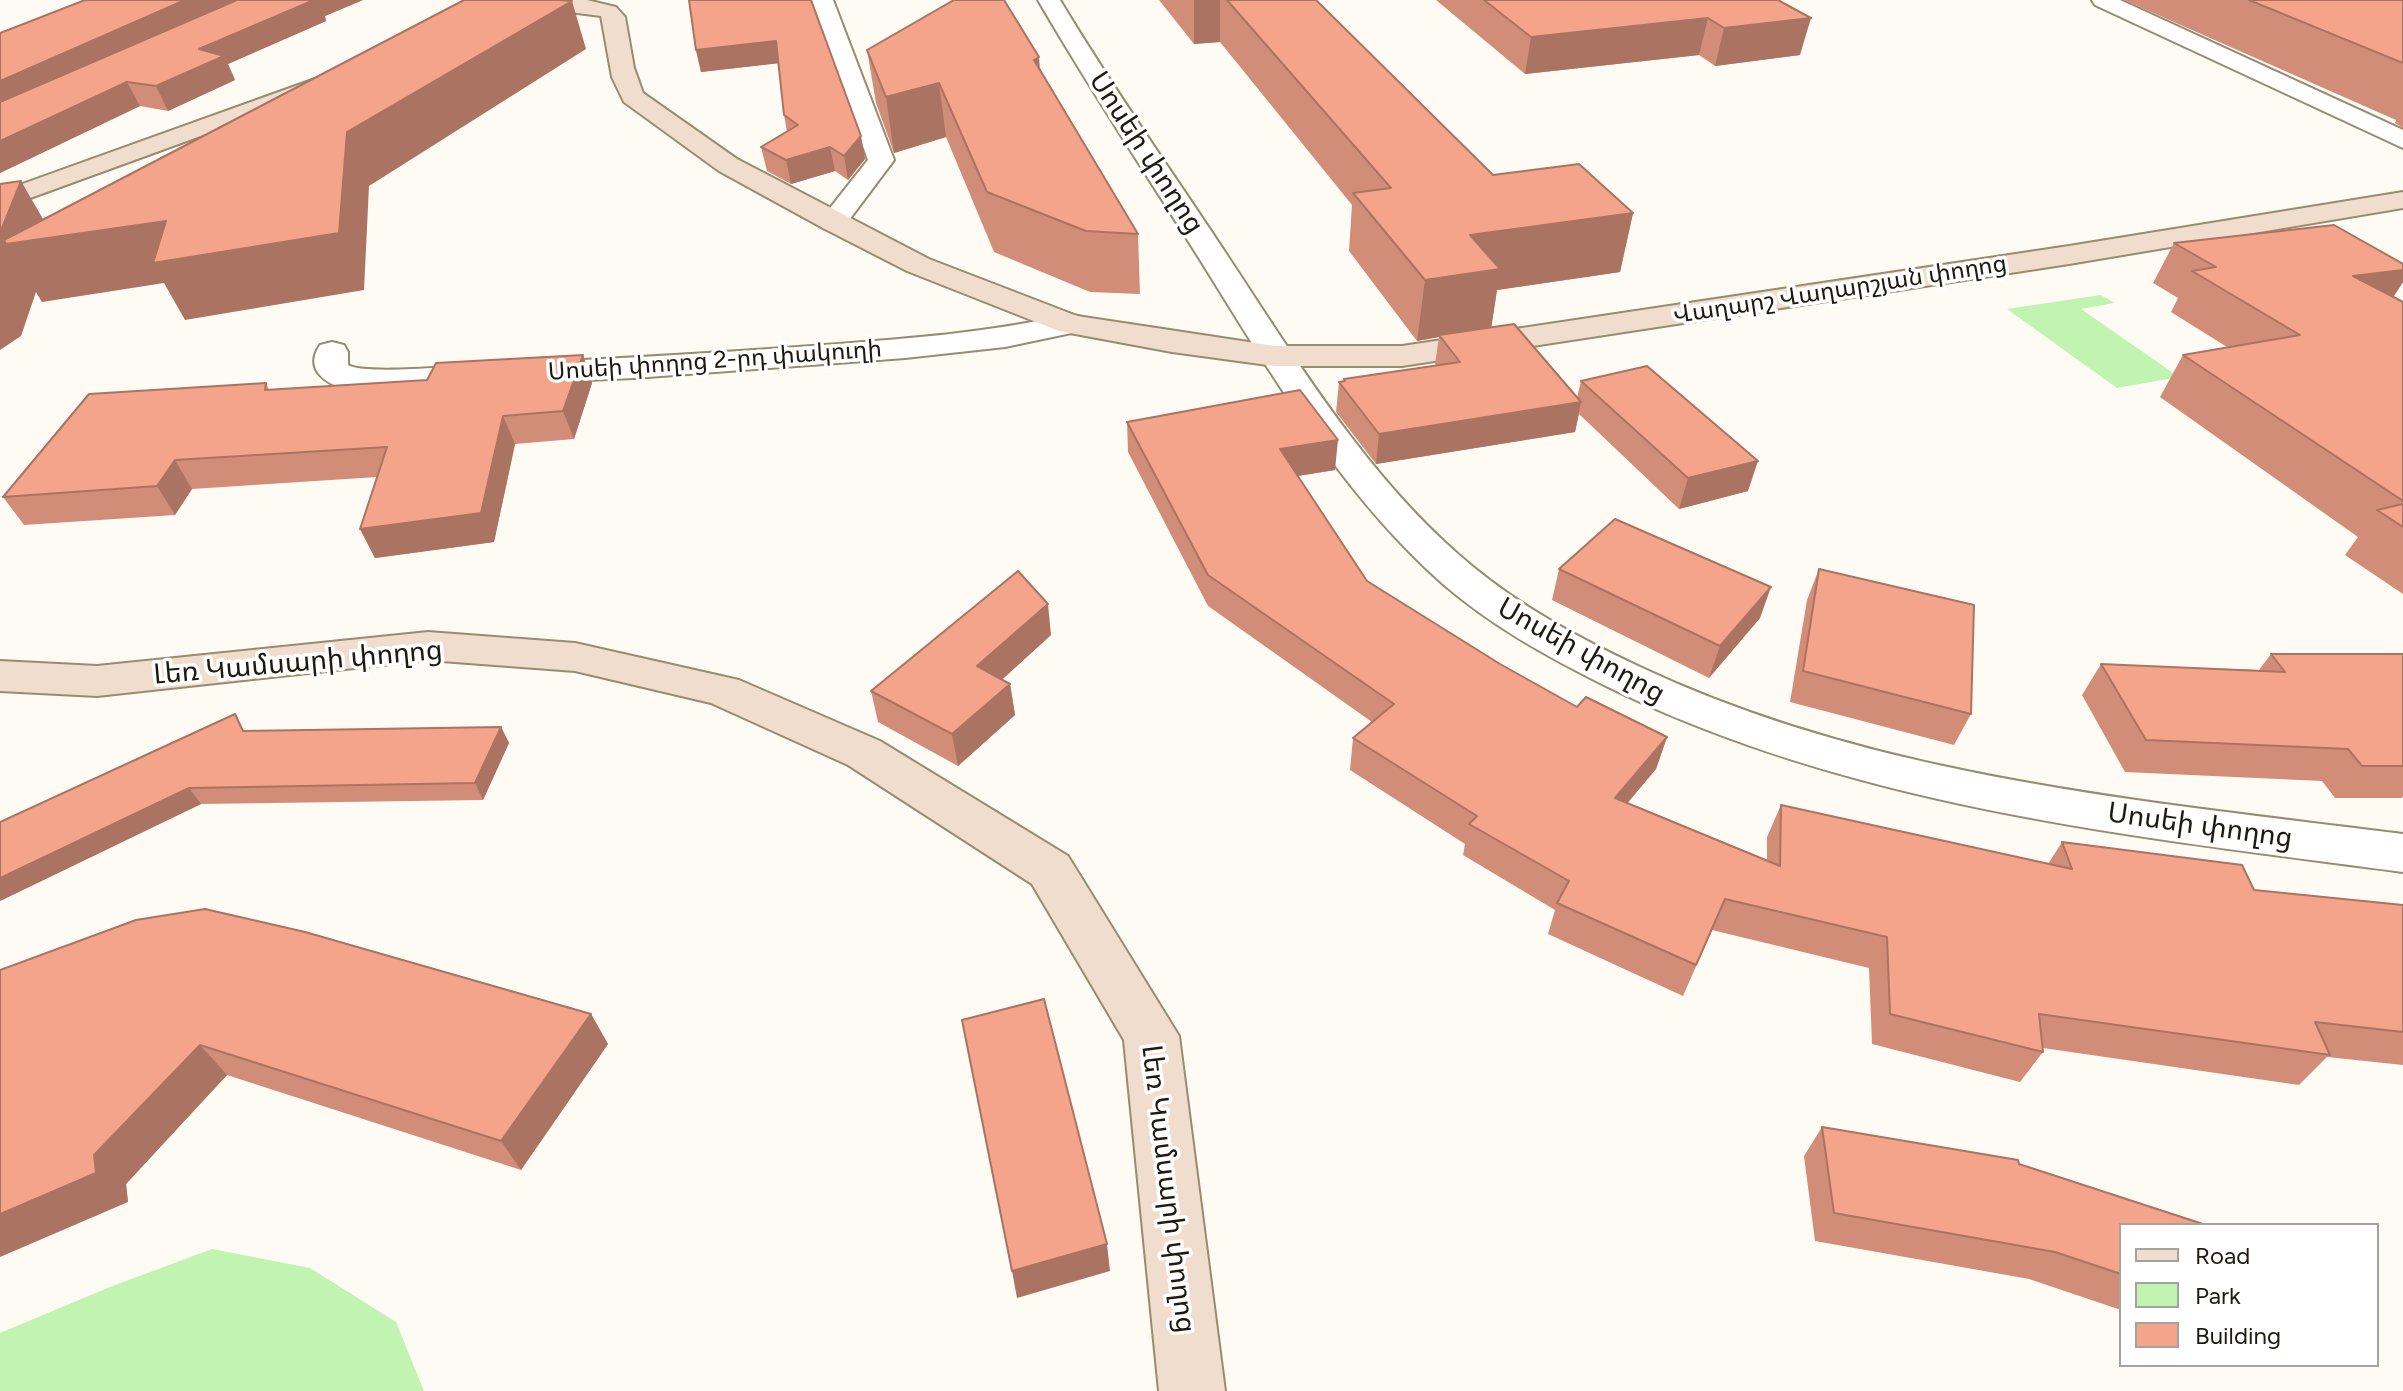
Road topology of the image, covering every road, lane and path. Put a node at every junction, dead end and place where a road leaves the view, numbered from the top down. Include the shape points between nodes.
1 (822, 0) edge
2 (1049, 0) edge
3 (2103, 0) edge
4 (487, 23) edge
5 (337, 78) edge
6 (2403, 140) edge
7 (2403, 200) edge
8 (0, 201) edge
9 (833, 222) junction
10 (1070, 324) junction
11 (332, 352) dead end
12 (1275, 356) junction
13 (0, 676) edge
14 (2403, 853) edge
15 (1192, 1391) edge

1 - 9 street via 881,160
2 - 12 street, Սոսեի փողոց
3 - 6 street
4 - 9 street, Սոսեի փողոց 2-րդ փակուղի via 559,1 605,4 614,13 622,72 633,97 728,165
5 - 8 street
7 - 12 street, Վաղարշ Վաղարշյան փողոց via 1402,356
9 - 10 street, Սոսեի փողոց 2-րդ փակուղի via 918,265
10 - 11 street, Սոսեի փողոց 2-րդ փակուղի via 862,352 543,374 349,380 331,369
10 - 12 street, Սոսեի փողոց 2-րդ փակուղի
12 - 14 street, Սոսեի փողոց via 1380,498 1500,609 1612,674 1684,708 1791,747 1933,782 2091,811
13 - 15 street, Լեռ Կամսարի փողոց via 97,681 428,646 575,657 723,691 864,753 1050,870 1151,1036

